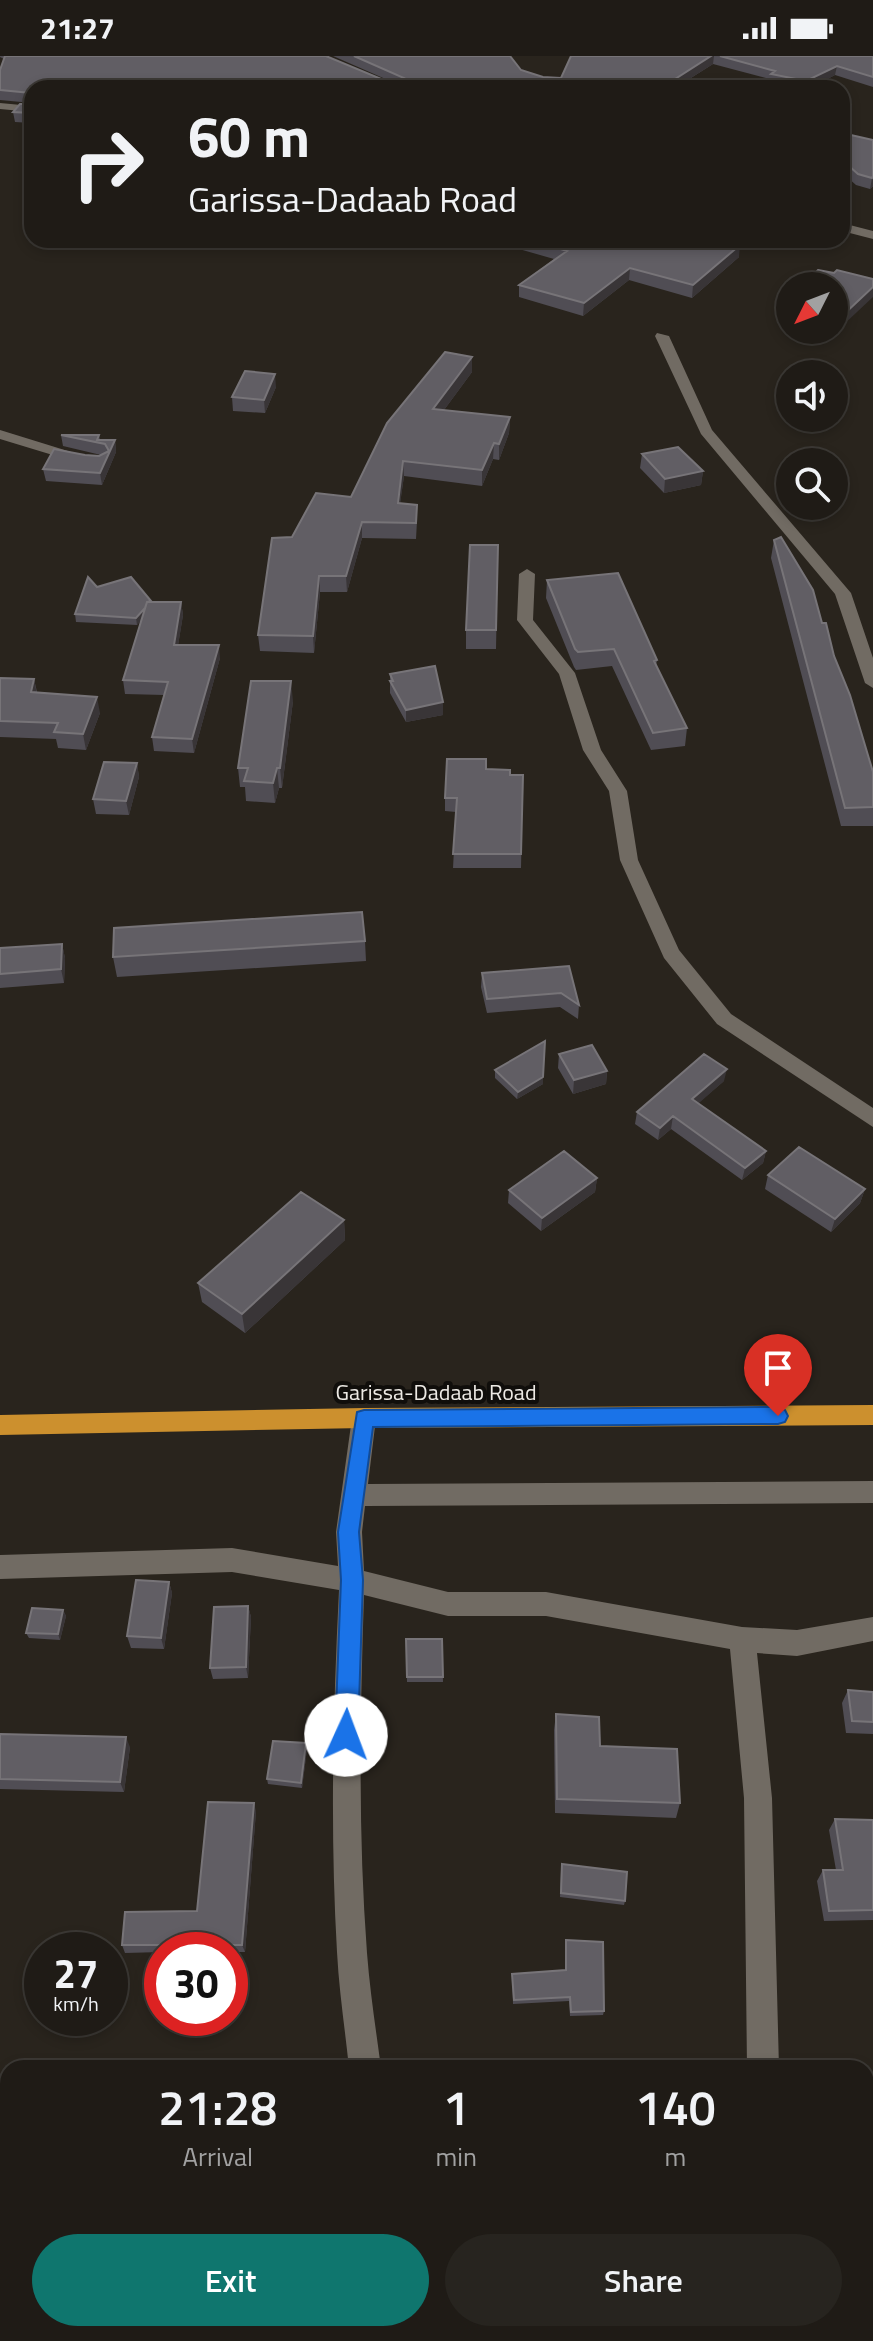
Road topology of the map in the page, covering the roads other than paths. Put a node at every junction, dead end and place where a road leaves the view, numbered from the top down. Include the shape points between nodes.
1 (0, 106) edge
2 (24, 108) edge
3 (850, 229) edge
4 (873, 235) edge
5 (662, 336) dead end
6 (0, 434) edge
7 (90, 460) edge
8 (527, 574) dead end
9 (873, 683) edge
10 (873, 1119) edge
11 (873, 1415) edge
12 (364, 1418) junction
13 (0, 1425) edge
14 (873, 1492) edge
15 (354, 1495) junction
16 (0, 1567) edge
17 (352, 1580) junction
18 (873, 1629) edge
19 (742, 1639) junction
20 (364, 2060) edge
21 (763, 2060) edge

1 - 2 street
3 - 4 street
5 - 9 street via 706,431 843,593
6 - 7 street
8 - 10 street via 525,620 567,673 592,750 618,791 629,860 671,953 724,1019
11 - 12 highway, Garissa-Dadaab Road
12 - 13 highway, Garissa-Dadaab Road
12 - 15 street
14 - 15 street
15 - 17 street via 349,1532
16 - 17 street via 232,1560
17 - 19 street via 448,1604 546,1604
17 - 20 street via 347,1855
18 - 19 street via 797,1643
19 - 21 street via 757,1808

